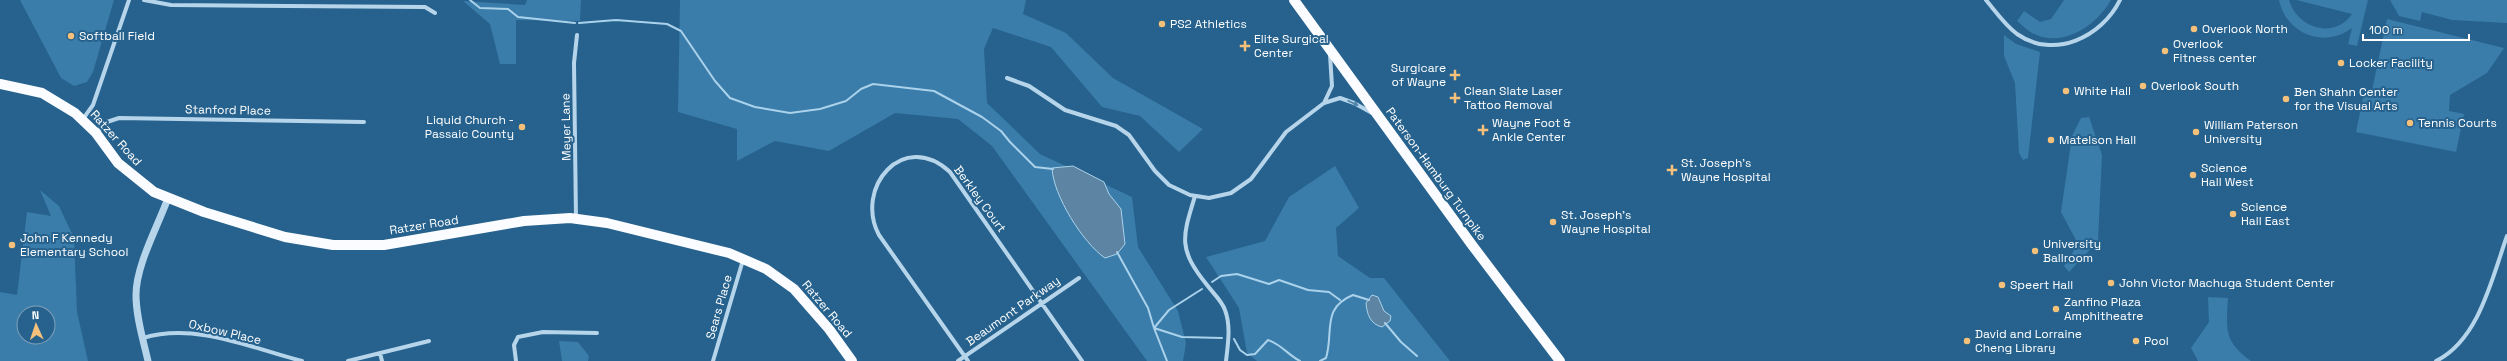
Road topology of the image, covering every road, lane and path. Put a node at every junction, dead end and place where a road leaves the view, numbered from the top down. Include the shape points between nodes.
1 (129, 0) edge
2 (144, 0) edge
3 (1294, 0) edge
4 (1986, 0) edge
5 (2120, 0) edge
6 (435, 13) dead end
7 (577, 35) dead end
8 (1329, 49) junction
9 (1007, 78) dead end
10 (0, 84) edge
11 (1324, 103) junction
12 (82, 118) junction
13 (1380, 118) junction
14 (364, 122) dead end
15 (96, 133) junction
16 (1195, 196) junction
17 (168, 198) junction
18 (576, 219) junction
19 (2507, 236) edge
20 (744, 258) junction
21 (1079, 278) dead end
22 (1042, 303) junction
23 (597, 333) dead end
24 (142, 338) junction
25 (429, 341) dead end
26 (380, 353) junction
27 (283, 356) junction
28 (964, 356) junction
29 (516, 360) edge
30 (148, 361) edge
31 (282, 361) edge
32 (302, 361) edge
33 (348, 361) edge
34 (382, 361) edge
35 (713, 361) edge
36 (852, 361) edge
37 (958, 361) edge
38 (968, 361) edge
39 (1082, 361) edge
40 (1226, 361) edge
41 (1560, 361) edge
42 (2436, 361) edge

1 - 12 street via 93,105
2 - 6 street via 171,5 425,8
3 - 8 main road, Paterson-Hamburg Turnpike
4 - 5 street via 2005,24 2018,35 2050,46 2083,38 2096,30 2110,17
7 - 18 street, Meyer Lane via 574,63
8 - 11 street via 1332,86
8 - 13 main road, Paterson-Hamburg Turnpike
9 - 16 street via 1029,86 1064,110 1116,126 1129,135 1155,171 1169,185
10 - 12 main road, Ratzer Road via 42,93
11 -> 13 street via 1340,98
11 - 16 street via 1286,132 1251,179 1231,193 1209,198
12 - 15 main road, Ratzer Road
13 - 41 main road, Paterson-Hamburg Turnpike
14 - 15 street, Stanford Place via 120,118 107,122
15 - 17 main road, Ratzer Road via 127,172 154,192
16 - 40 street via 1183,244 1194,270 1225,308 1229,321
17 - 18 main road, Ratzer Road via 285,238 345,245 402,243 540,219
17 - 24 street via 138,280 136,294
18 - 20 main road, Ratzer Road via 607,223
19 - 42 street via 2475,322 2462,342 2447,356
20 - 35 street, Sears Place
20 - 36 main road, Ratzer Road via 766,269 794,289 829,329
21 - 22 street, Beaumont Parkway
22 - 28 street, Beaumont Parkway
22 - 28 street, Berkley Court via 950,172 934,160 923,156 908,157 894,163 883,174 875,192 872,212 876,228
22 - 39 street, Berkley Court
23 - 29 street via 543,332 518,337 514,345
24 - 27 street, Oxbow Place via 166,332 193,333
24 - 30 street
25 - 26 street
26 - 33 street
26 - 34 street
27 - 31 street
27 - 32 street, Oxbow Place
28 - 37 street, Beaumont Parkway
28 - 38 street, Berkley Court

